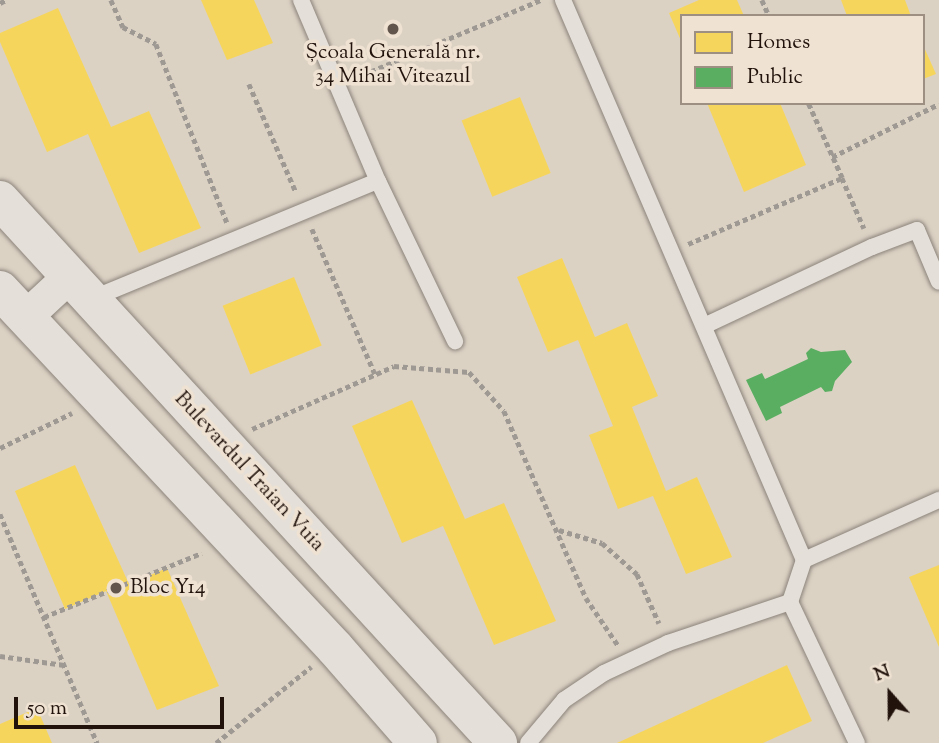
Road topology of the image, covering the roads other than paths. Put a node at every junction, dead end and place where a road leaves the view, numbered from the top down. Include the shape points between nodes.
1 (301, 0) edge
2 (563, 0) edge
3 (378, 181) junction
4 (0, 200) edge
5 (939, 282) edge
6 (81, 287) junction
7 (12, 303) edge
8 (704, 326) junction
9 (455, 341) dead end
10 (939, 499) edge
11 (804, 559) junction
12 (790, 602) junction
13 (418, 743) edge
14 (498, 743) edge
15 (528, 743) edge
16 (857, 743) edge

1 - 3 lane
2 - 8 lane
3 - 6 lane via 235,243
3 - 9 lane
4 - 6 main road, Bulevardul Traian Vuia
5 - 8 lane via 917,230
6 - 7 street
6 - 14 main road, Bulevardul Traian Vuia
7 - 13 main road
8 - 11 lane
10 - 11 lane
11 - 12 lane
12 - 15 lane via 628,660 564,700
12 - 16 lane

